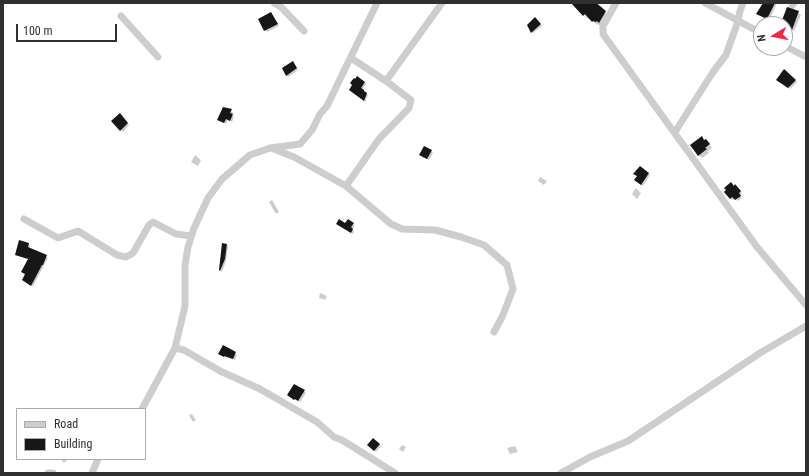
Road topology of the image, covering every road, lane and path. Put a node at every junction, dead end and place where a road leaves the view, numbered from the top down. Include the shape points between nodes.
1 (274, 3) edge
2 (377, 3) edge
3 (442, 3) edge
4 (616, 3) edge
5 (705, 3) edge
6 (743, 3) edge
7 (121, 16) dead end
8 (738, 21) junction
9 (753, 29) edge
10 (304, 31) dead end
11 (793, 50) edge
12 (158, 57) dead end
13 (806, 57) edge
14 (351, 58) junction
15 (386, 81) junction
16 (674, 132) junction
17 (270, 148) junction
18 (346, 186) junction
19 (24, 219) dead end
20 (192, 236) junction
21 (806, 304) edge
22 (806, 326) edge
23 (494, 332) dead end
24 (174, 348) junction
25 (143, 408) edge
26 (98, 460) edge
27 (48, 473) edge
28 (53, 473) edge
29 (92, 473) edge
30 (395, 473) edge
31 (561, 473) edge

1 - 10 street
2 - 14 street
3 - 15 street
4 - 16 street via 603,26 603,34
5 - 8 street
6 - 8 street
7 - 12 street
8 - 9 street
8 - 16 street via 726,55
11 - 13 street
14 - 15 street
14 - 17 street via 327,106 300,144
15 - 18 street via 411,100 409,108 379,138
16 - 21 street via 757,247
17 - 18 street
17 - 20 street via 250,154 222,178 208,198
18 - 23 street via 391,224 402,229 435,230 484,245 507,265 513,289
19 - 20 street via 58,238 78,231 117,255 126,257 133,253 153,222 176,234
20 - 24 street via 185,265 185,306
22 - 31 street via 760,353 628,441
24 - 25 street
24 - 30 street via 184,350 292,407 317,422 334,437
26 - 29 street
27 - 28 street

